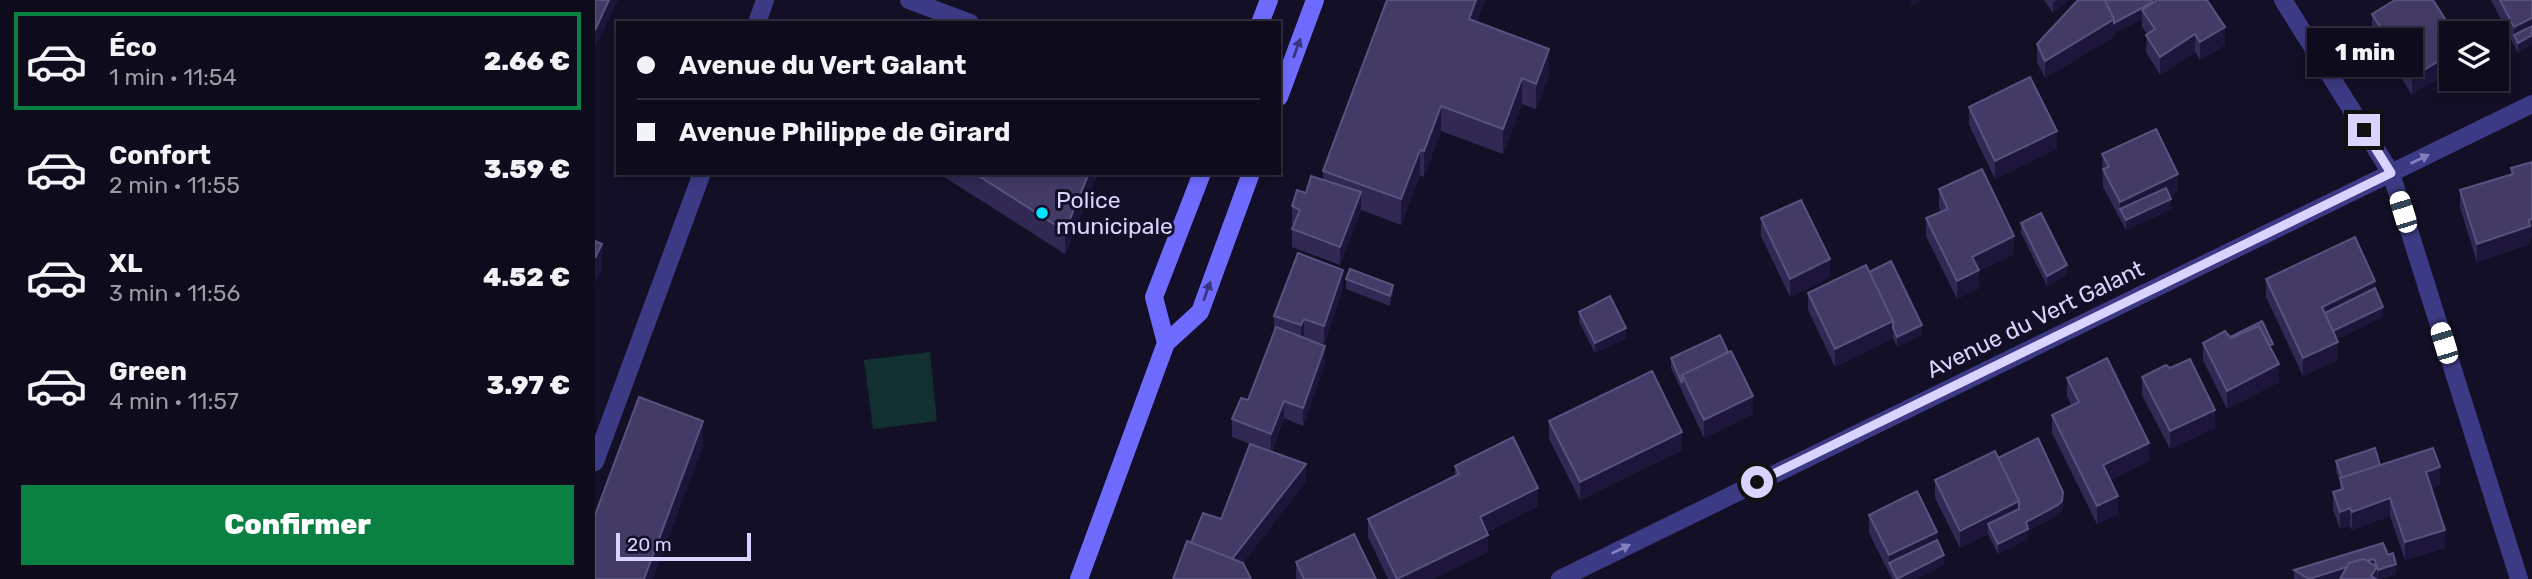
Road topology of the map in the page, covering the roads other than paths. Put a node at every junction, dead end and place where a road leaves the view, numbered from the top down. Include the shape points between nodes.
1 (765, 0) edge
2 (909, 0) edge
3 (1269, 0) edge
4 (1315, 0) edge
5 (2283, 0) edge
6 (758, 21) edge
7 (965, 21) edge
8 (1262, 21) edge
9 (1281, 92) edge
10 (2532, 104) edge
11 (2391, 173) junction
12 (701, 175) edge
13 (1201, 175) edge
14 (1250, 175) edge
15 (1166, 343) junction
16 (595, 462) edge
17 (1079, 579) edge
18 (1560, 579) edge
19 (2519, 579) edge

1 - 6 street
2 - 7 street
3 - 8 main road
9 -> 4 main road
5 - 11 street
11 -> 10 street, Avenue du Vert Galant
18 -> 11 street, Avenue du Vert Galant
11 - 19 street
12 - 16 street
13 - 15 main road via 1154,297
15 -> 14 main road via 1200,312
15 - 17 main road

